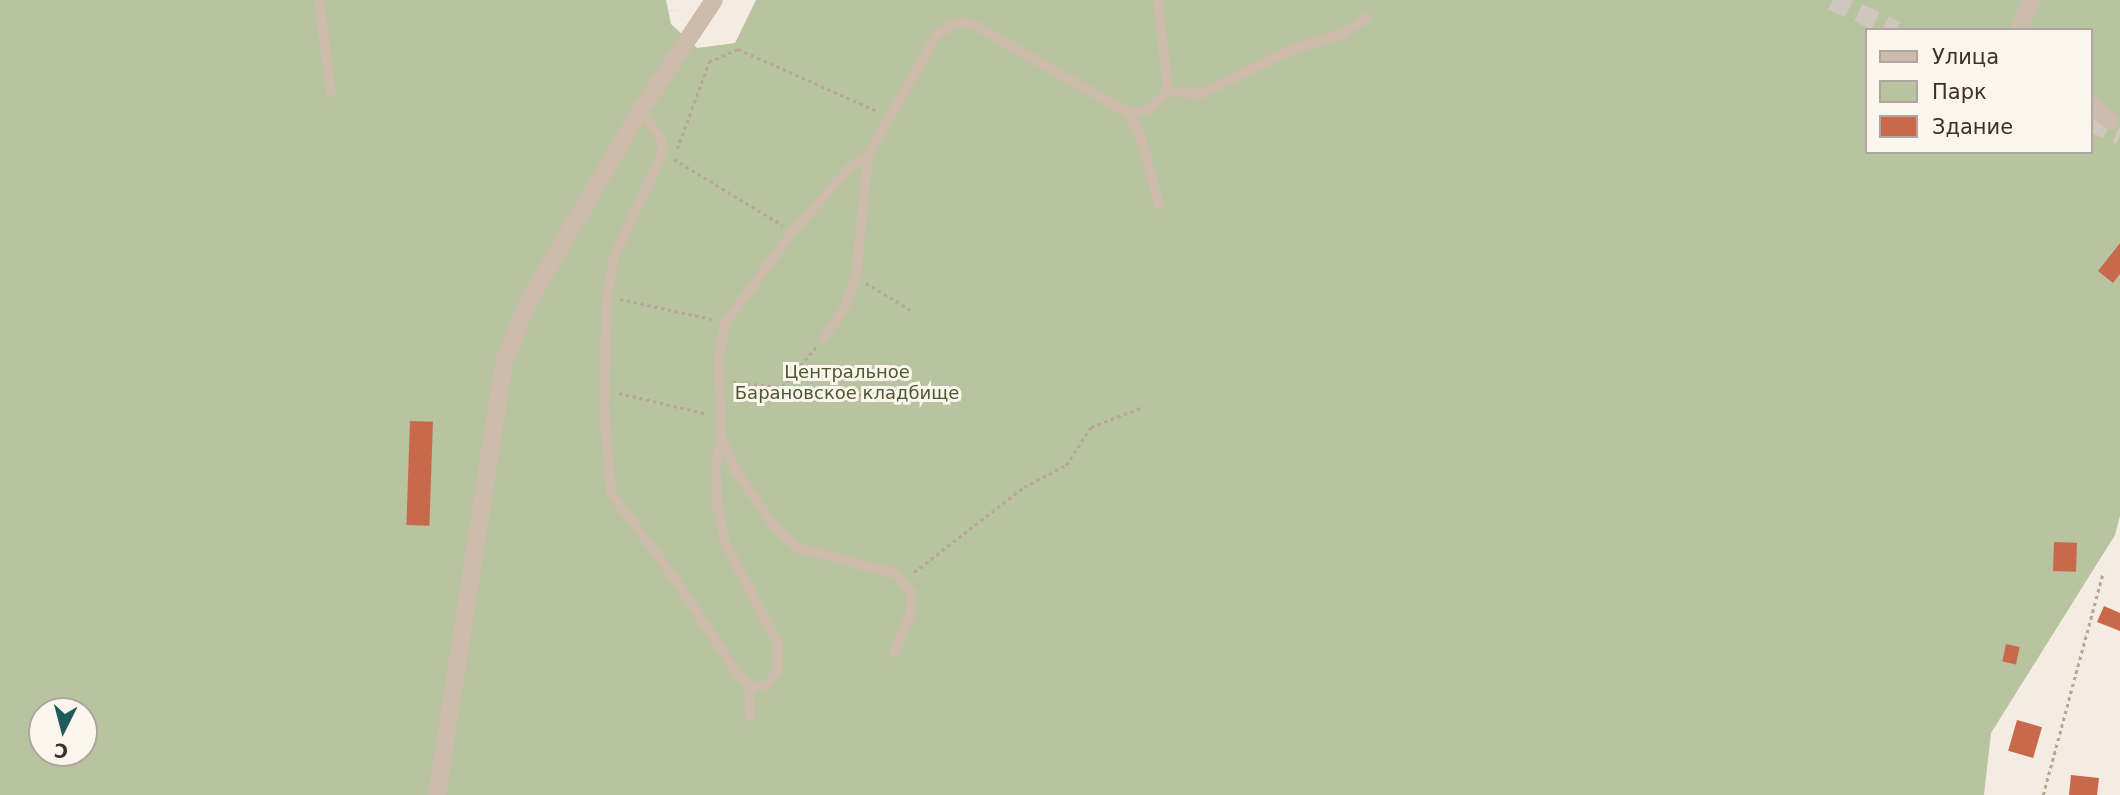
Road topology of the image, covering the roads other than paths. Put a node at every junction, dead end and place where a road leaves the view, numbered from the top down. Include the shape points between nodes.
1 (319, 0) edge
2 (714, 0) edge
3 (1158, 0) edge
4 (2031, 0) edge
5 (1367, 17) dead end
6 (2020, 28) edge
7 (1168, 91) junction
8 (331, 92) dead end
9 (2092, 106) edge
10 (640, 111) junction
11 (1128, 113) junction
12 (2110, 121) dead end
13 (868, 155) junction
14 (1160, 205) dead end
15 (824, 338) road end
16 (721, 439) junction
17 (894, 653) dead end
18 (750, 687) junction
19 (750, 717) dead end
20 (437, 795) edge

1 - 8 lane
2 - 10 street
3 - 7 lane
4 - 6 street
5 - 7 lane via 1343,34 1295,48 1200,94
7 - 11 lane via 1149,110
9 - 12 street
10 - 18 lane via 662,139 663,152 614,257 607,296 604,390 611,493
10 - 20 street via 527,304 504,362
11 - 13 lane via 969,22 955,23 937,34
11 - 14 lane via 1140,134
13 - 15 lane via 856,277 845,307
13 - 16 lane via 850,168 793,231 726,323 719,381
16 - 17 lane via 736,471 774,526 798,548 897,573 911,592 911,613
16 - 18 lane via 716,479 725,543 778,643 777,671 767,686
18 - 19 lane

